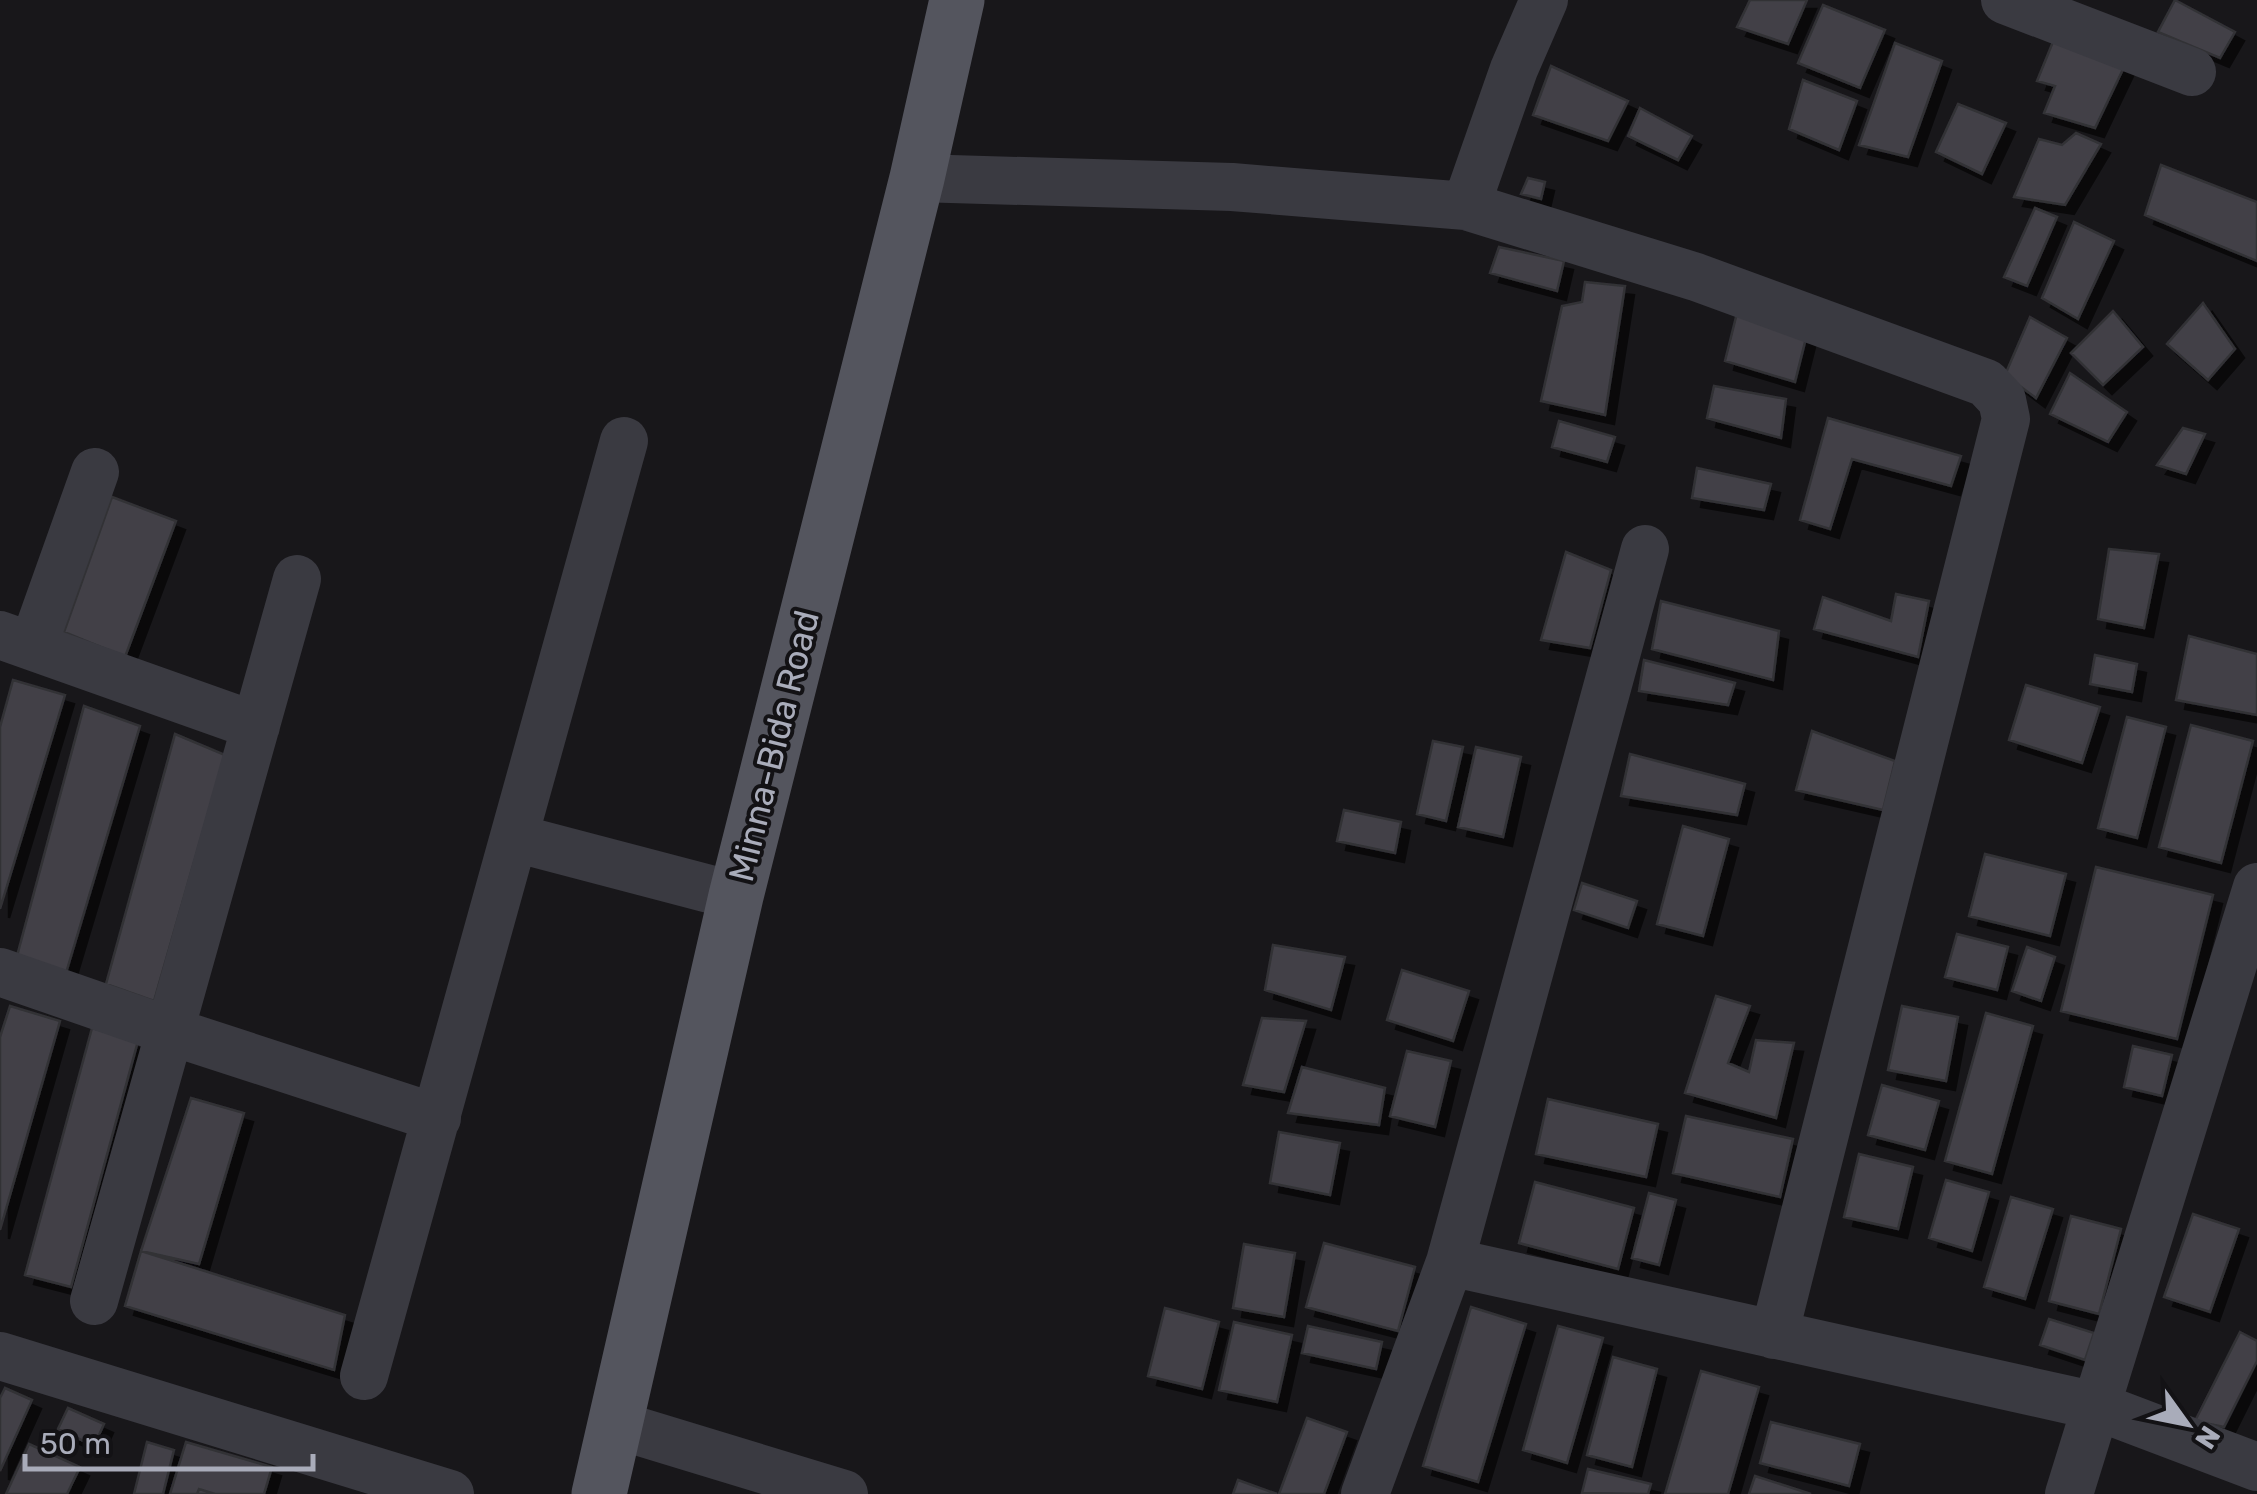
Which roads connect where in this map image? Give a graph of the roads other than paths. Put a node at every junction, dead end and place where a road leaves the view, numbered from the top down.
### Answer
1 (957, 0) edge
2 (1544, 0) edge
3 (2006, 0) edge
4 (2192, 72) dead end
5 (917, 178) junction
6 (1466, 206) junction
7 (624, 441) dead end
8 (95, 472) dead end
9 (1645, 549) dead end
10 (298, 579) dead end
11 (16, 640) edge
12 (256, 726) junction
13 (515, 838) junction
14 (2257, 887) edge
15 (736, 896) junction
16 (0, 972) edge
17 (170, 1031) junction
18 (437, 1118) junction
19 (1450, 1262) junction
20 (94, 1301) dead end
21 (1774, 1335) junction
22 (0, 1356) edge
23 (364, 1376) dead end
24 (2096, 1406) junction
25 (614, 1424) junction
26 (2257, 1467) edge
27 (450, 1494) edge
28 (599, 1494) edge
29 (844, 1494) edge
30 (1365, 1494) edge
31 (2069, 1494) edge

1 - 5 main road, Minna-Bida Road
2 - 6 street
3 - 4 street
5 - 6 street
5 - 15 main road, Minna-Bida Road
6 - 21 street
7 - 13 street
8 - 11 street
9 - 19 street
10 - 12 street
11 - 12 street
12 - 17 street
13 - 15 street
13 - 18 street
14 - 24 street
15 - 25 main road, Minna-Bida Road
16 - 17 street
17 - 18 street
17 - 20 street
18 - 23 street
19 - 21 street
19 - 30 street
21 - 24 street
22 - 27 street
24 - 26 street
24 - 31 street
25 - 28 main road, Minna-Bida Road
25 - 29 street

